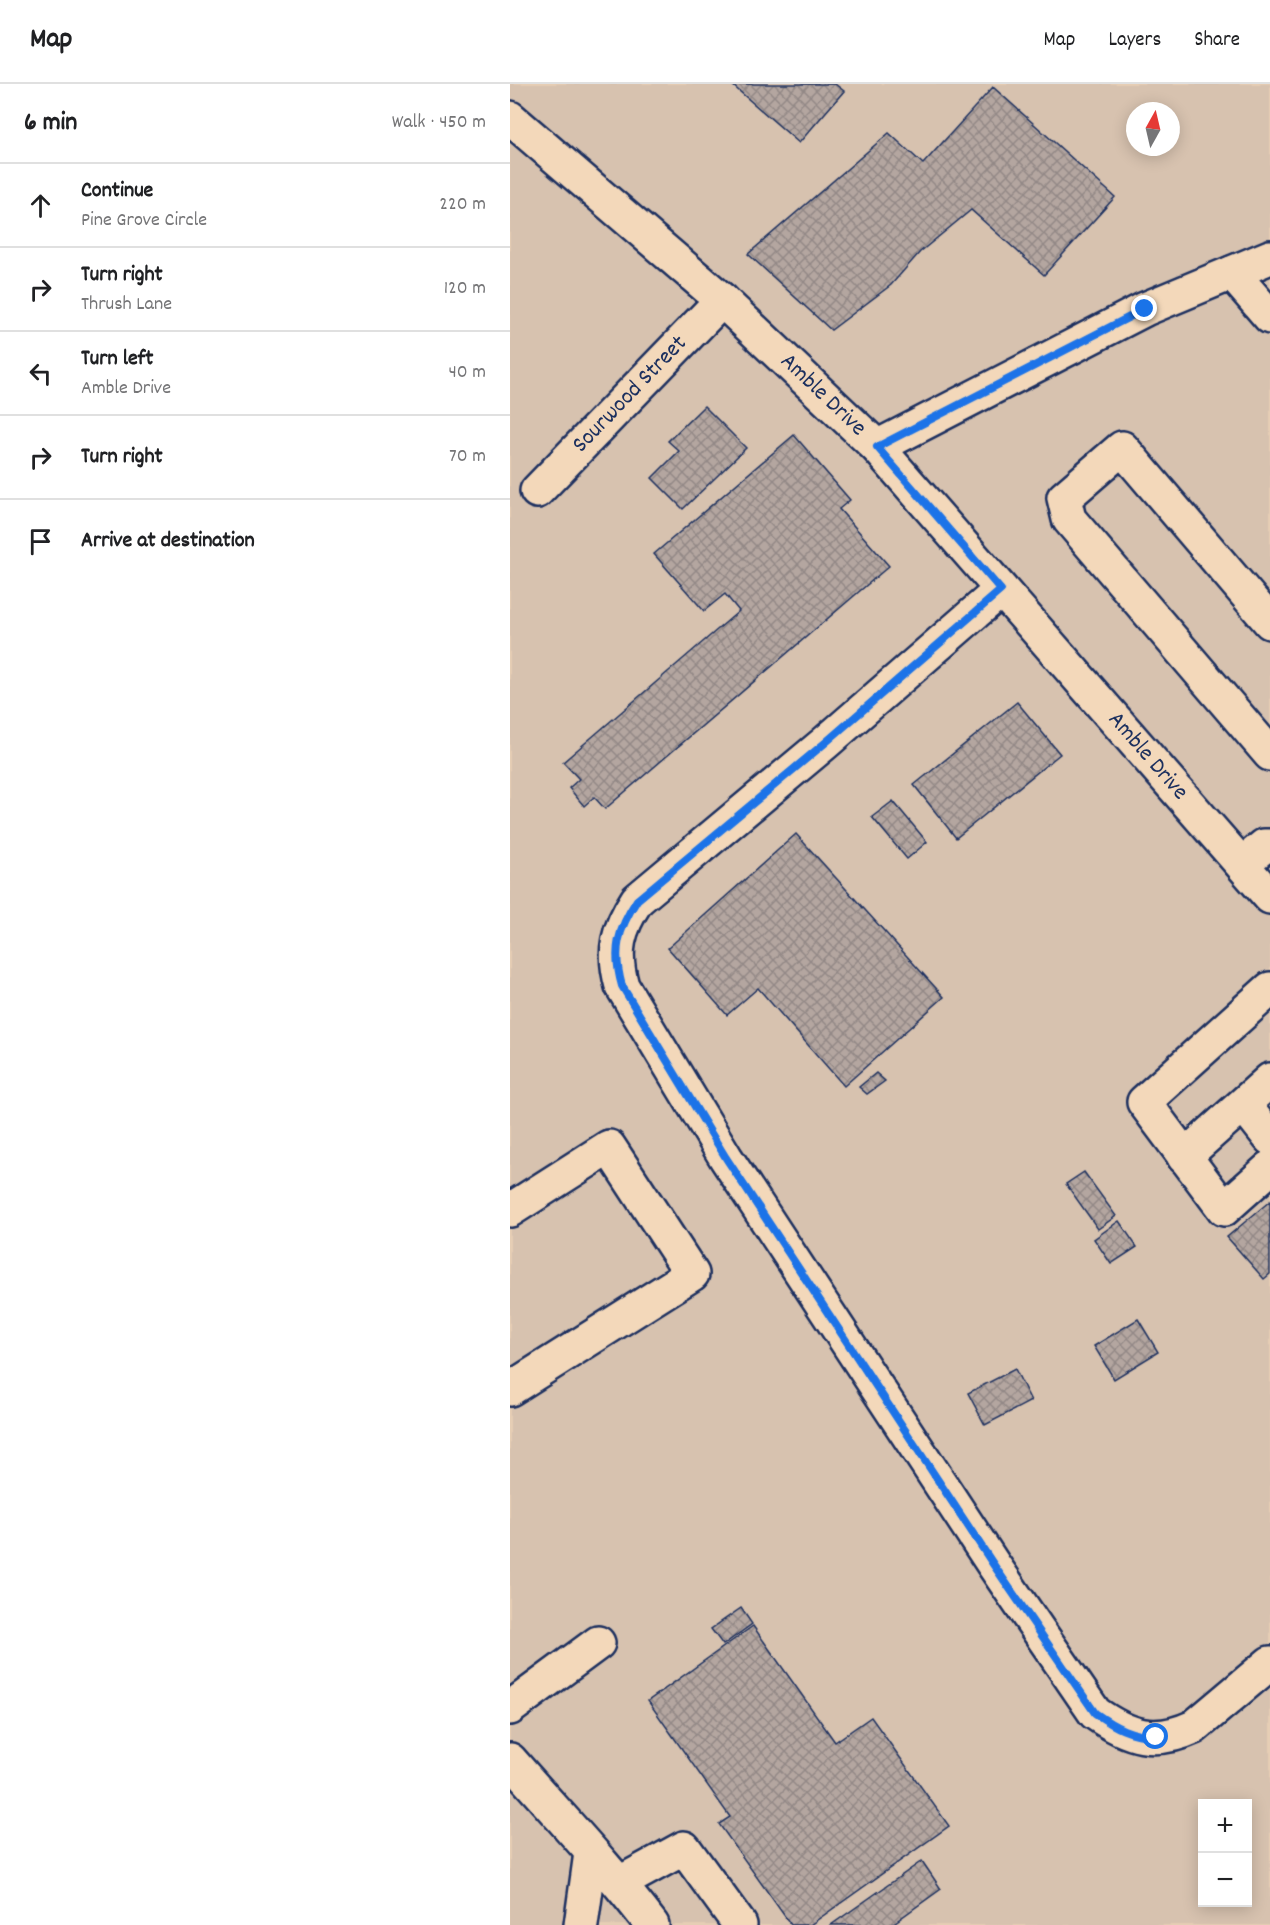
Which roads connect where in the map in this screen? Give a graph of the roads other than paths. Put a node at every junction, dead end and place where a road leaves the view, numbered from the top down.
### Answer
1 (510, 118) edge
2 (1270, 257) edge
3 (1232, 273) junction
4 (722, 300) junction
5 (1270, 317) edge
6 (877, 447) junction
7 (537, 491) dead end
8 (1001, 590) junction
9 (1270, 622) edge
10 (1270, 754) edge
11 (1262, 844) edge
12 (1270, 897) edge
13 (1270, 989) edge
14 (1270, 1080) edge
15 (1244, 1104) junction
16 (1270, 1138) edge
17 (1184, 1157) junction
18 (1270, 1168) edge
19 (510, 1210) edge
20 (510, 1389) edge
21 (598, 1643) dead end
22 (1270, 1663) edge
23 (510, 1708) edge
24 (510, 1760) edge
25 (591, 1853) junction
26 (620, 1883) junction
27 (581, 1925) edge
28 (652, 1925) edge
29 (740, 1925) edge

1 - 4 street, Amble Drive
2 - 3 street
3 - 5 street
3 - 6 street
4 - 6 street, Amble Drive
4 - 7 street, Sourwood Street
6 - 8 street, Amble Drive
8 - 11 street, Amble Drive
8 - 22 street
9 - 10 street
11 - 12 street, Amble Drive
13 - 17 street
14 - 15 street
15 - 16 street
15 - 17 street
17 - 18 street
19 - 20 street
21 - 23 street
24 - 25 street
25 - 26 street
25 - 27 street
26 - 28 street
26 - 29 street

